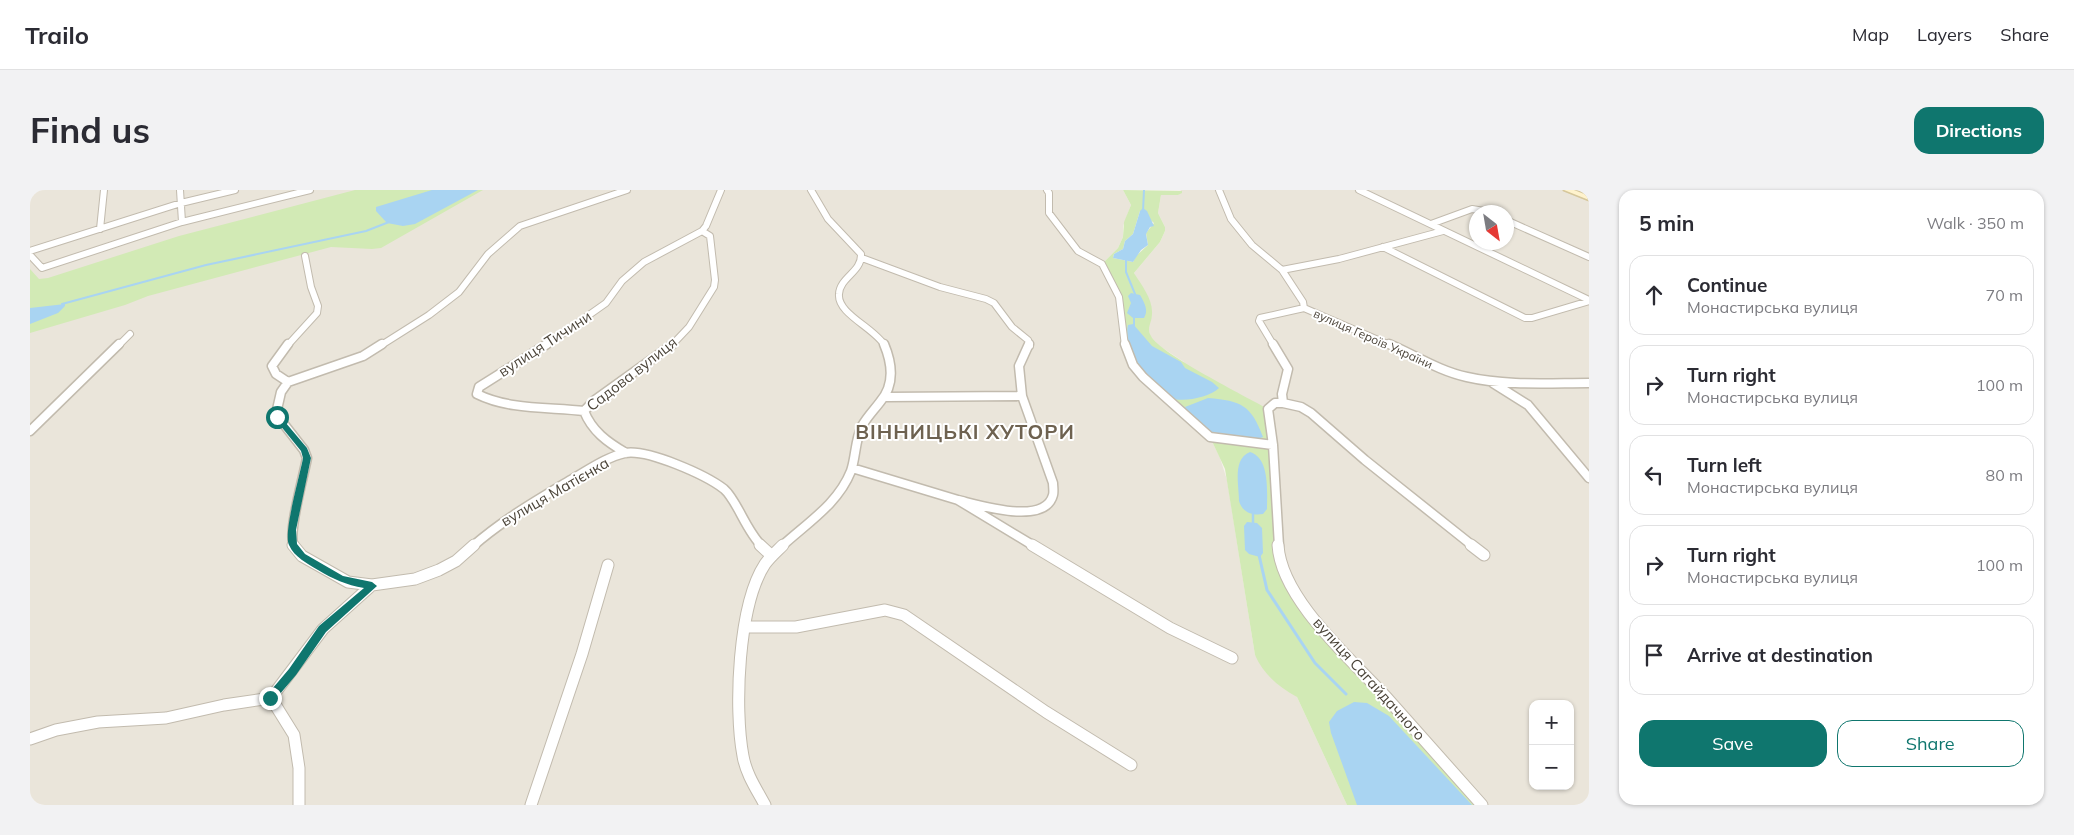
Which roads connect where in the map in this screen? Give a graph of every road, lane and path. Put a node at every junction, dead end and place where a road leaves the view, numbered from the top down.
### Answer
1 (104, 190) edge
2 (180, 190) edge
3 (235, 190) edge
4 (310, 190) edge
5 (627, 190) edge
6 (721, 190) edge
7 (811, 190) edge
8 (1047, 190) edge
9 (1219, 190) edge
10 (1359, 190) edge
11 (1568, 190) edge
12 (1589, 198) edge
13 (181, 203) junction
14 (1469, 210) edge
15 (182, 222) junction
16 (1431, 224) junction
17 (1514, 224) edge
18 (100, 229) junction
19 (1443, 230) junction
20 (702, 231) junction
21 (1383, 247) junction
22 (30, 251) edge
23 (30, 255) edge
24 (305, 256) dead end
25 (1589, 257) edge
26 (862, 258) junction
27 (1282, 270) junction
28 (1589, 300) edge
29 (1304, 308) junction
30 (130, 334) dead end
31 (288, 382) junction
32 (1491, 382) junction
33 (1589, 383) edge
34 (887, 396) junction
35 (1022, 396) junction
36 (1284, 403) junction
37 (584, 411) junction
38 (30, 431) edge
39 (1273, 446) junction
40 (626, 453) junction
41 (852, 468) junction
42 (1589, 478) edge
43 (958, 500) junction
44 (1484, 555) dead end
45 (772, 556) junction
46 (608, 565) dead end
47 (372, 586) junction
48 (745, 627) junction
49 (1232, 658) dead end
50 (270, 698) junction
51 (30, 739) edge
52 (1131, 766) dead end
53 (299, 805) edge
54 (531, 805) edge
55 (766, 805) edge
56 (1482, 805) edge

1 - 18 street
2 - 13 street
3 - 13 street
4 - 15 street
5 - 31 street
6 - 20 street
7 - 26 street
8 - 39 street
9 - 27 street, вулиця Героїв України
10 - 16 street
11 - 12 street
13 - 15 street
13 - 18 street
14 - 16 street
15 - 23 street
16 - 19 street
17 - 25 street
18 - 22 street
19 - 21 street
19 - 28 street
20 - 37 street, Садова вулиця
20 - 37 street, вулиця Тичини
21 - 27 street
21 - 28 street
24 - 31 street
26 - 34 street
26 - 35 street
27 - 29 street, вулиця Героїв України
29 - 32 street, вулиця Героїв України
29 - 36 street
30 - 38 street
31 - 47 street
32 - 33 street, вулиця Героїв України
32 - 42 street
34 - 35 street
34 - 41 street
35 - 43 street
36 - 39 street, вулиця Сагайдачного
36 - 44 street
37 - 40 street, Садова вулиця
39 - 56 street, вулиця Сагайдачного
40 - 45 street, вулиця Матієнка
40 - 47 street, вулиця Матієнка
41 - 43 street
41 - 45 street
43 - 49 street
45 - 48 street
46 - 54 street
47 - 50 street
48 - 52 street
48 - 55 street
50 - 51 street
50 - 53 street

